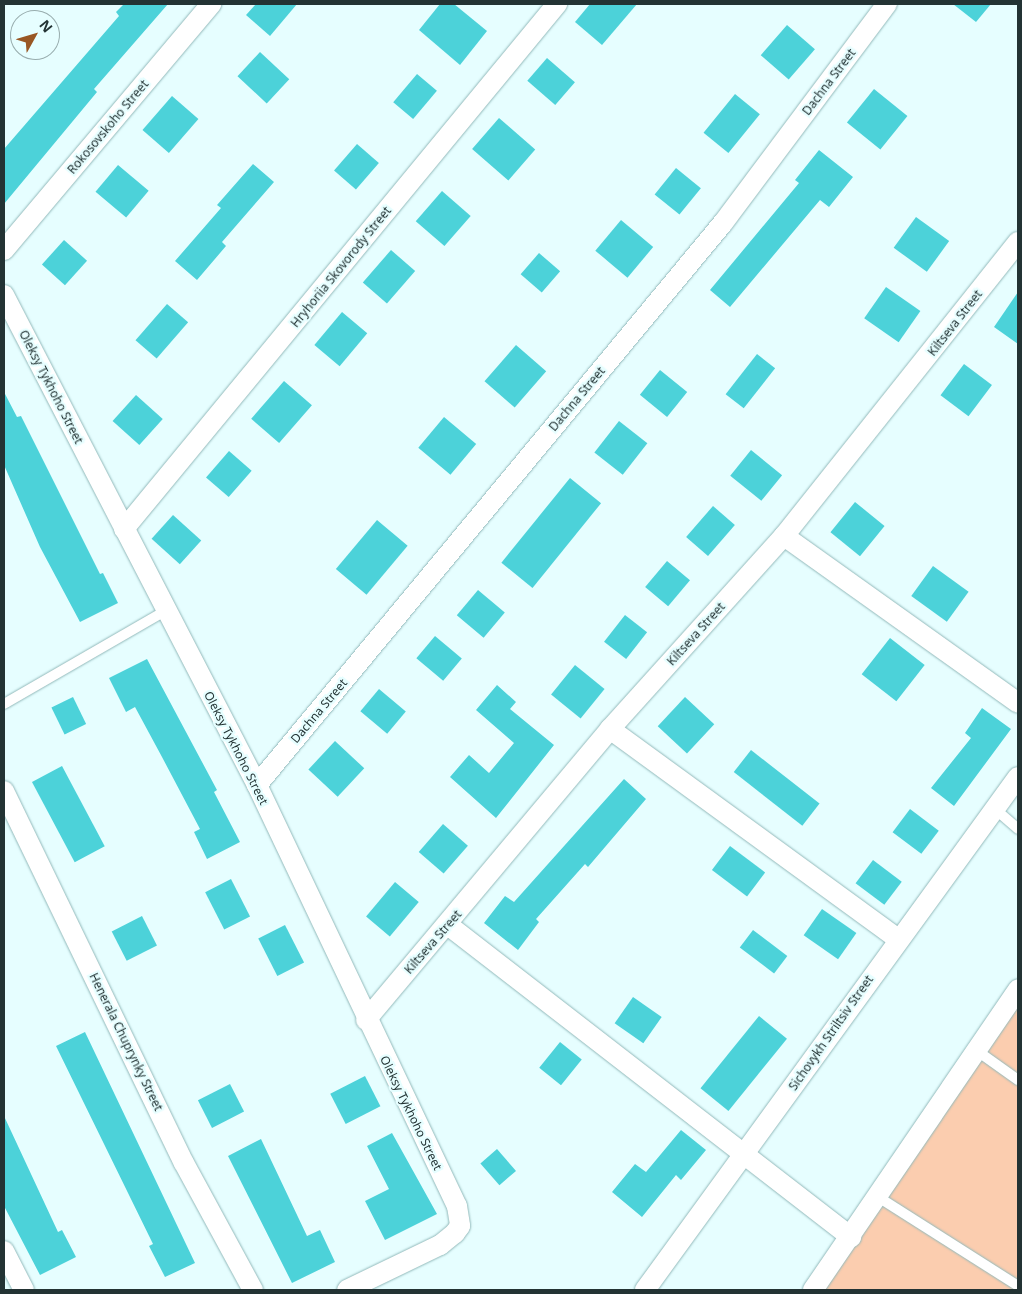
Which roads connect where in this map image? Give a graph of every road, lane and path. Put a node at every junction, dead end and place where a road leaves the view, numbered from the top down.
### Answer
1 (211, 4) edge
2 (557, 4) edge
3 (887, 4) edge
4 (1018, 242) edge
5 (4, 250) edge
6 (4, 296) edge
7 (124, 529) junction
8 (784, 536) junction
9 (165, 612) junction
10 (1018, 703) edge
11 (4, 704) edge
12 (610, 730) junction
13 (1018, 777) edge
14 (257, 785) junction
15 (4, 791) edge
16 (994, 808) junction
17 (1018, 828) edge
18 (448, 925) junction
19 (898, 940) junction
20 (1018, 989) edge
21 (366, 1020) junction
22 (976, 1050) junction
23 (1018, 1080) edge
24 (745, 1155) junction
25 (878, 1197) junction
26 (851, 1237) junction
27 (4, 1250) edge
28 (1018, 1286) edge
29 (24, 1290) edge
30 (253, 1290) edge
31 (347, 1290) edge
32 (645, 1290) edge
33 (813, 1290) edge

1 - 5 street, Rokosovskoho Street
2 - 7 street, Hryhoriia Skovorody Street
3 - 14 street, Dachna Street
4 - 8 street, Kiltseva Street
6 - 7 street, Oleksy Tykhoho Street
7 - 9 street, Oleksy Tykhoho Street
8 - 10 street
8 - 12 street, Kiltseva Street
9 - 11 lane
9 - 14 street, Oleksy Tykhoho Street
12 - 18 street, Kiltseva Street
12 - 19 street
13 - 16 street, Sichovykh Striltsiv Street
14 - 21 street, Oleksy Tykhoho Street
15 - 30 street, Henerala Chuprynky Street
16 - 17 lane
16 - 19 street, Sichovykh Striltsiv Street
18 - 21 street, Kiltseva Street
18 - 24 street
19 - 24 street, Sichovykh Striltsiv Street
20 - 22 street
21 - 31 street, Oleksy Tykhoho Street
22 - 23 lane
22 - 25 street
24 - 26 street
24 - 32 street, Sichovykh Striltsiv Street
25 - 26 street
25 - 28 lane
26 - 33 street
27 - 29 street

